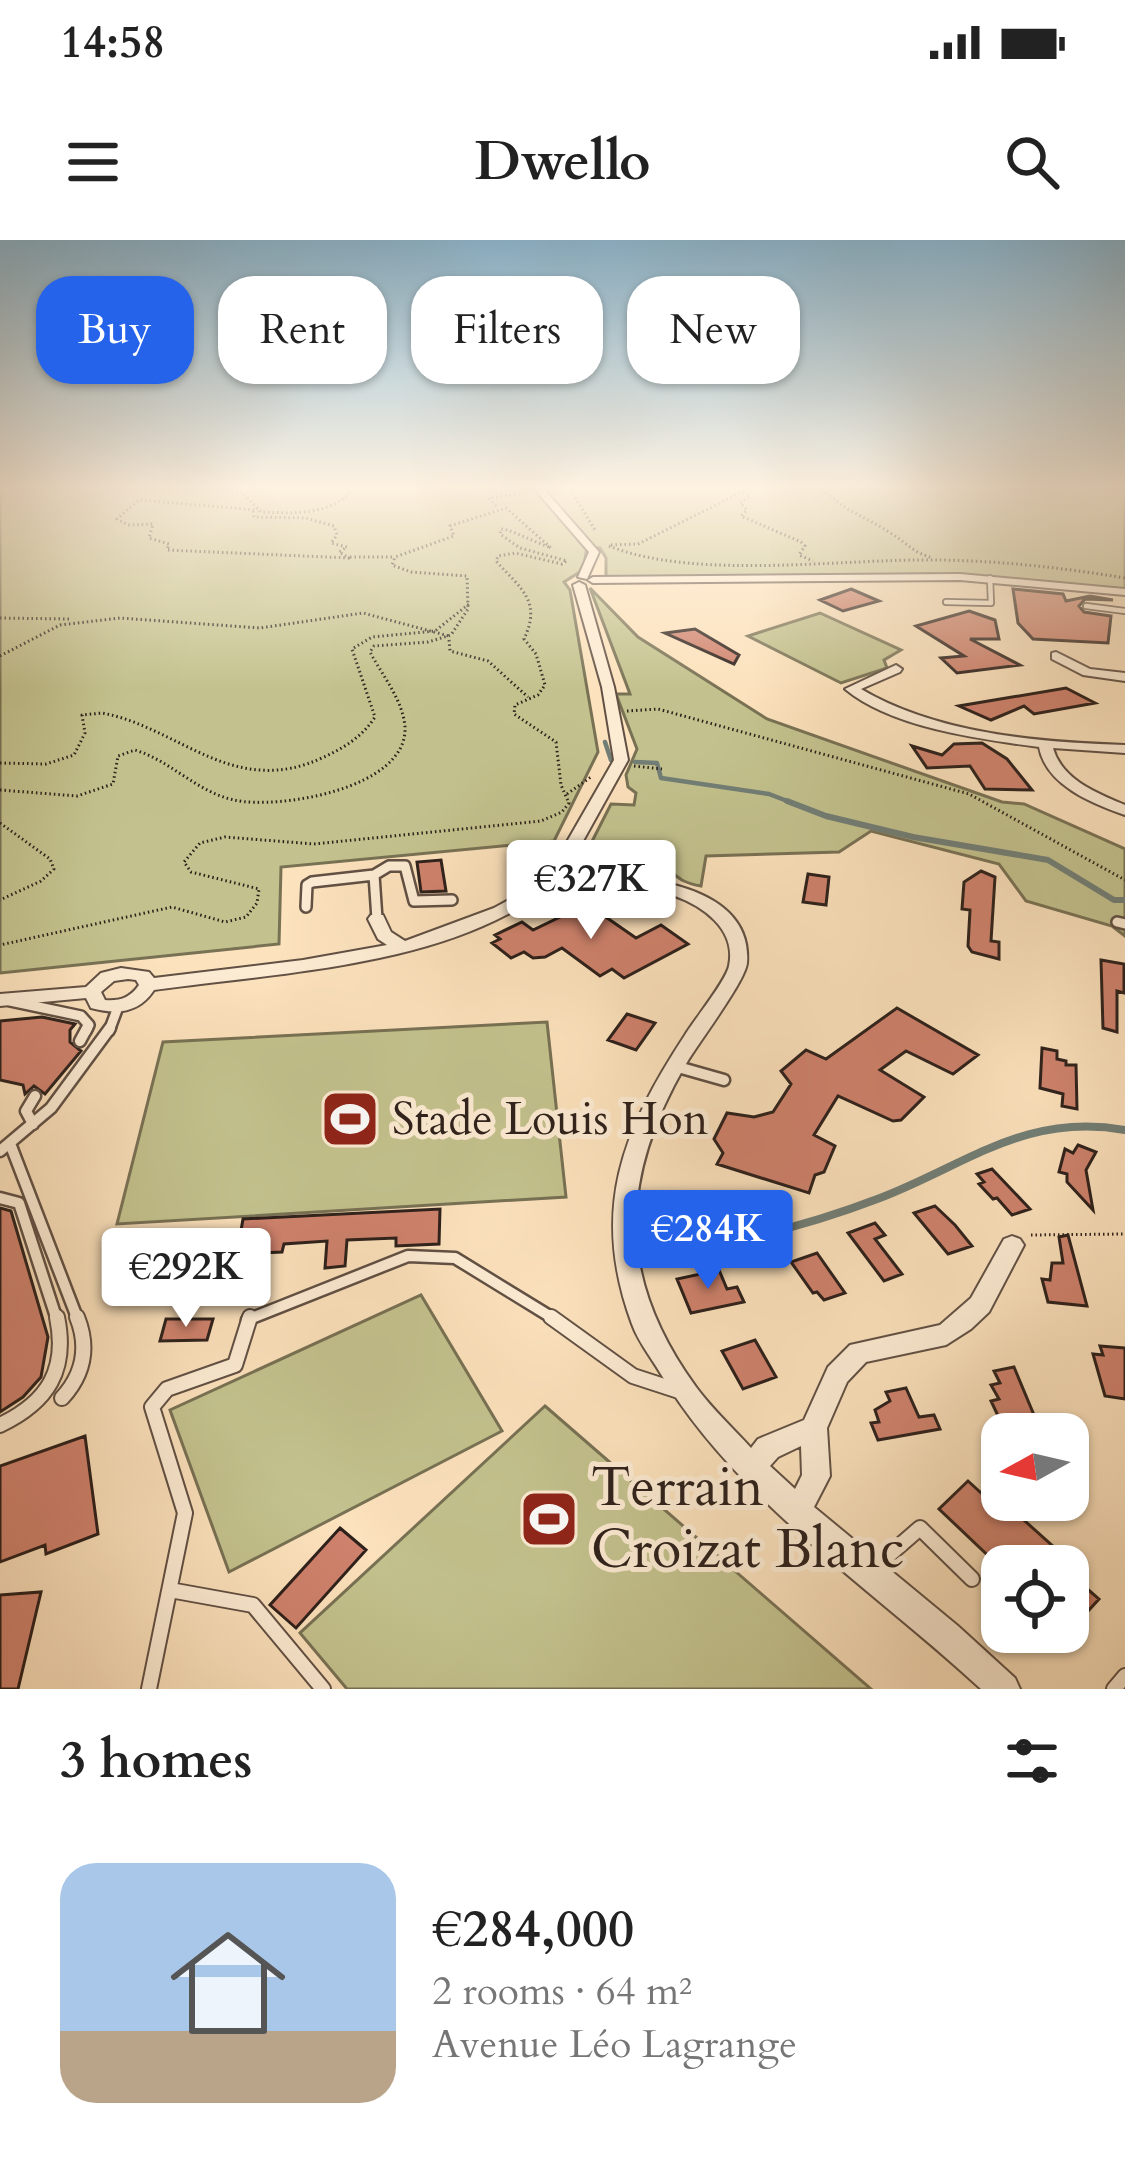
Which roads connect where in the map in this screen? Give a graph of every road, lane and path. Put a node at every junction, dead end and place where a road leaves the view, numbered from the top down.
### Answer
1 (249, 554) edge
2 (342, 554) edge
3 (405, 554) edge
4 (511, 554) edge
5 (517, 554) edge
6 (540, 554) edge
7 (593, 554) edge
8 (628, 554) edge
9 (800, 554) edge
10 (917, 554) edge
11 (395, 557) junction
12 (349, 558) junction
13 (940, 560) junction
14 (814, 561) junction
15 (990, 578) junction
16 (1125, 578) edge
17 (585, 580) junction
18 (1125, 592) edge
19 (946, 602) dead end
20 (470, 603) junction
21 (1086, 606) dead end
22 (1125, 611) edge
23 (0, 618) edge
24 (73, 619) junction
25 (435, 631) junction
26 (450, 638) junction
27 (0, 656) edge
28 (1056, 656) dead end
29 (896, 669) dead end
30 (1125, 677) edge
31 (529, 698) junction
32 (613, 712) junction
33 (1045, 743) junction
34 (1125, 749) edge
35 (0, 764) edge
36 (631, 766) dead end
37 (659, 769) dead end
38 (605, 778) dead end
39 (0, 790) edge
40 (567, 794) junction
41 (1125, 810) edge
42 (0, 823) edge
43 (374, 875) junction
44 (1125, 880) edge
45 (552, 882) junction
46 (0, 900) edge
47 (452, 900) dead end
48 (306, 908) dead end
49 (377, 919) joint
50 (0, 945) edge
51 (402, 947) junction
52 (148, 985) junction
53 (92, 992) junction
54 (2, 1000) edge
55 (118, 1007) junction
56 (80, 1041) dead end
57 (678, 1066) junction
58 (724, 1080) dead end
59 (35, 1096) dead end
60 (33, 1124) junction
61 (5, 1148) edge
62 (0, 1198) edge
63 (1125, 1234) edge
64 (1012, 1245) joint
65 (682, 1392) junction
66 (62, 1398) dead end
67 (0, 1425) edge
68 (814, 1428) junction
69 (751, 1468) junction
70 (799, 1508) junction
71 (871, 1571) junction
72 (972, 1579) dead end
73 (170, 1589) junction
74 (1125, 1676) edge
75 (149, 1689) edge
76 (323, 1689) edge
77 (1004, 1689) edge
78 (1114, 1689) edge

1 - 12 path
2 - 12 path
3 - 11 path
4 - 31 path
5 - 6 path
7 - 17 street
8 - 14 path
9 - 14 path
10 - 13 path
11 - 12 path
11 - 20 path
13 - 14 path
13 - 16 path
15 - 17 street
15 - 18 street
15 - 19 lane
17 - 32 street
20 - 25 path
20 - 26 path
21 - 22 lane
23 - 24 path
24 - 25 path
24 - 27 path
25 - 26 path
25 - 35 path
26 - 31 path
26 - 39 path
28 - 30 street
29 - 33 street
31 - 40 path
32 - 44 path
32 - 45 street
33 - 34 street
33 - 41 street
36 - 37 path
38 - 40 path
40 - 50 path
42 - 46 path
43 - 47 lane
43 - 48 lane
43 - 49 lane
45 - 51 street
45 - 57 street
49 - 51 street
51 - 52 street
52 - 53 street
52 - 55 street
53 - 54 street
53 - 55 street
54 - 56 lane
55 - 60 lane
57 - 58 lane
57 - 65 street
59 - 60 lane
60 - 61 lane
61 - 66 lane
62 - 67 lane
63 - 64 path
64 - 68 street
65 - 69 street
65 - 73 lane
68 - 69 street
68 - 70 street
69 - 70 street
70 - 71 street
71 - 72 lane
71 - 77 street
73 - 75 lane
73 - 76 lane
74 - 78 lane

